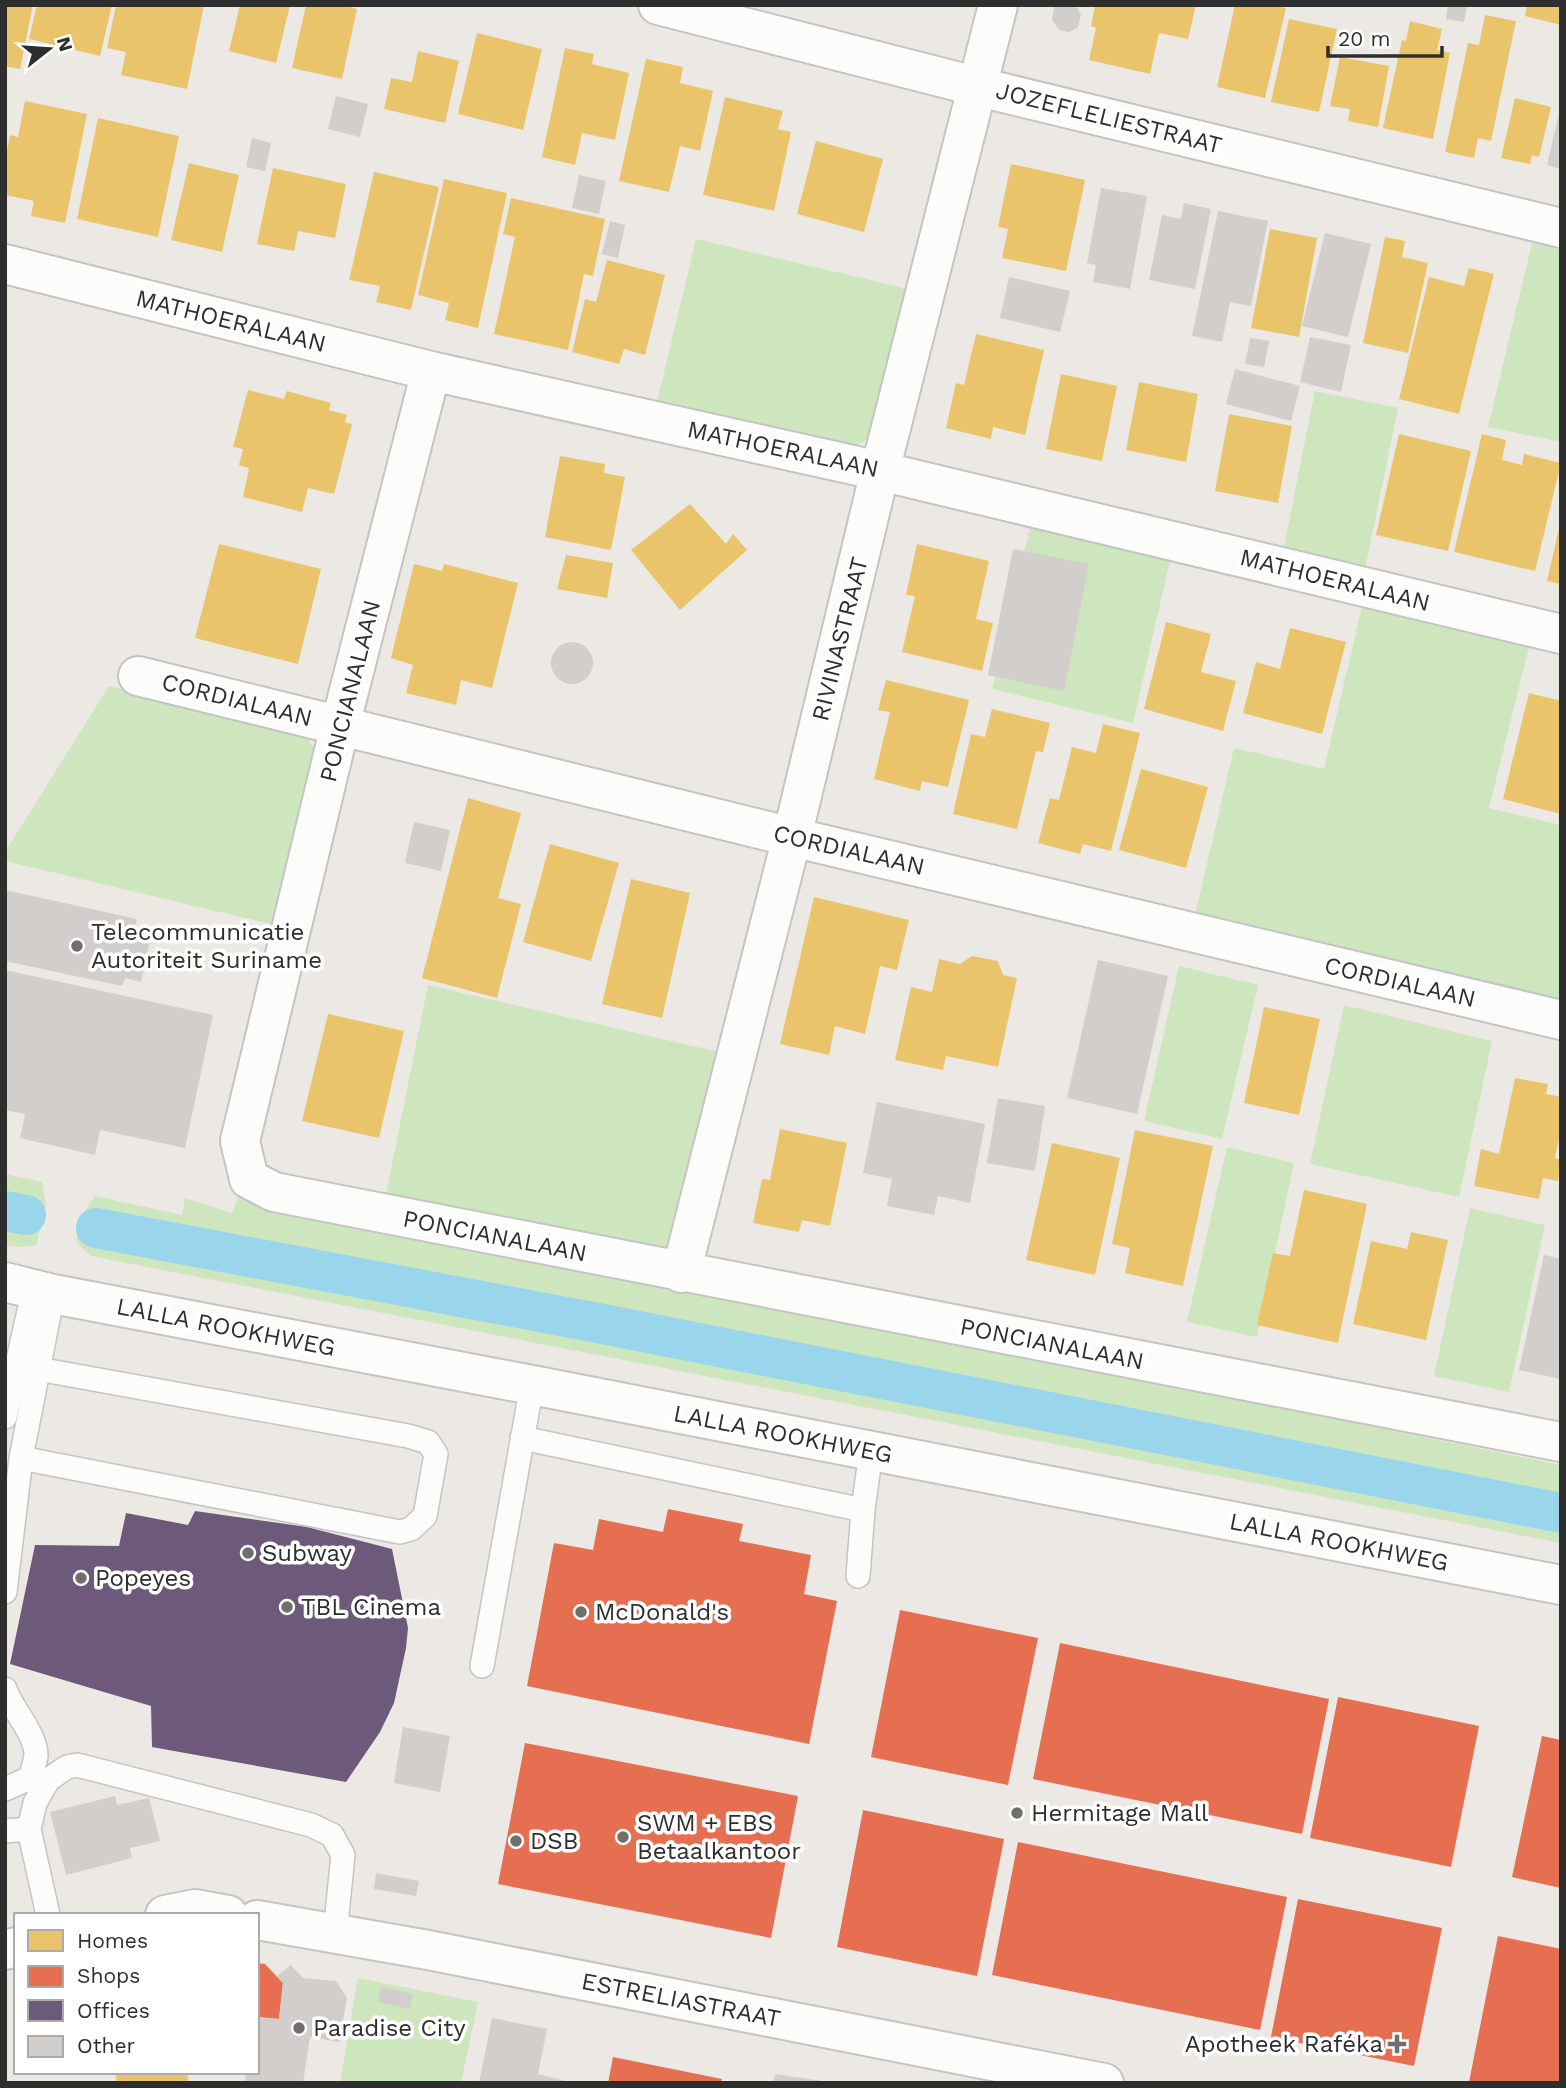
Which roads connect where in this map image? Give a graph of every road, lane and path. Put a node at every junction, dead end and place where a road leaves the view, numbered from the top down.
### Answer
1 (658, 5) edge
2 (998, 5) edge
3 (979, 87) junction
4 (1561, 228) edge
5 (5, 264) edge
6 (431, 371) junction
7 (880, 471) junction
8 (1561, 634) edge
9 (138, 676) dead end
10 (340, 726) junction
11 (792, 837) junction
12 (1561, 1020) edge
13 (681, 1273) junction
14 (21, 1291) edge
15 (38, 1369) junction
16 (532, 1384) junction
17 (5, 1417) edge
18 (522, 1438) junction
19 (1561, 1442) edge
20 (871, 1452) junction
21 (21, 1458) junction
22 (863, 1510) junction
23 (858, 1576) dead end
24 (1561, 1585) edge
25 (5, 1592) edge
26 (482, 1666) dead end
27 (5, 1689) edge
28 (5, 1790) edge
29 (29, 1829) junction
30 (5, 1832) edge
31 (48, 1913) edge
32 (175, 1913) edge
33 (217, 1913) edge
34 (259, 1920) edge
35 (335, 1933) junction
36 (1104, 2083) edge

1 - 3 street, JOZEFLELIESTRAAT
2 - 3 street, RIVINASTRAAT
3 - 4 street, JOZEFLELIESTRAAT
3 - 7 street, RIVINASTRAAT
5 - 6 street, MATHOERALAAN
6 - 7 street, MATHOERALAAN
6 - 10 street, PONCIANALAAN
7 - 8 street, MATHOERALAAN
7 - 11 street, RIVINASTRAAT
9 - 10 street, CORDIALAAN
10 - 11 street, CORDIALAAN
10 - 13 street, PONCIANALAAN
11 - 12 street, CORDIALAAN
11 - 13 street, RIVINASTRAAT
13 - 19 street, PONCIANALAAN
14 - 15 lane
14 - 16 street, LALLA ROOKHWEG
14 - 17 lane
15 - 21 lane
15 - 21 lane
16 - 18 lane
16 - 20 street, LALLA ROOKHWEG
18 - 22 lane
18 - 26 lane
20 - 22 lane
20 - 24 street, LALLA ROOKHWEG
21 - 25 lane
22 - 23 lane
27 - 28 lane
29 - 30 lane
29 - 31 lane
29 - 35 lane
32 - 33 street
34 - 35 street, ESTRELIASTRAAT
35 - 36 street, ESTRELIASTRAAT

